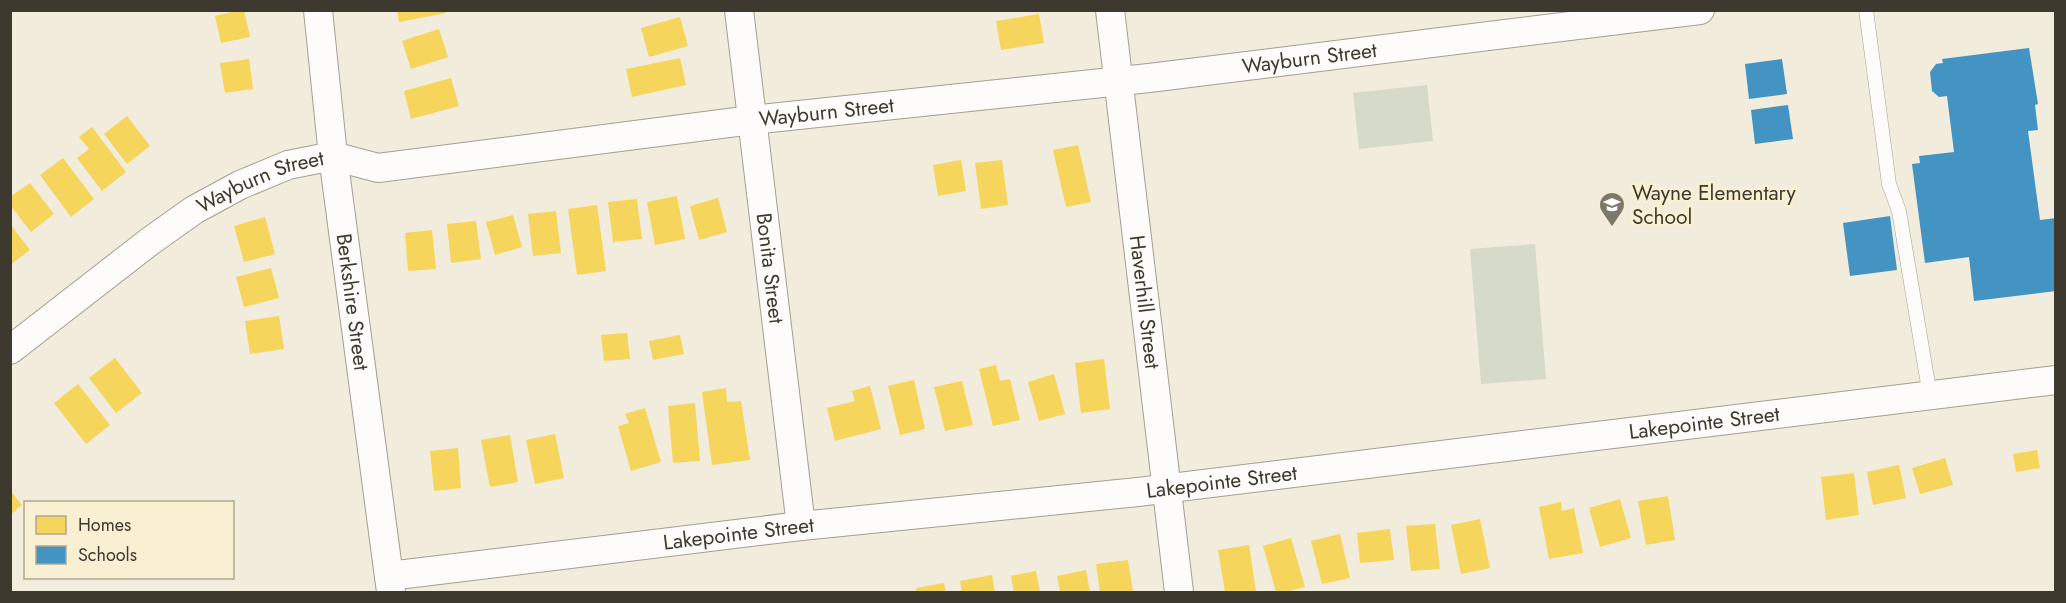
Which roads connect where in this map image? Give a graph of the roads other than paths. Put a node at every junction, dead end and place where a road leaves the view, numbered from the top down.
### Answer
1 (318, 10) edge
2 (739, 10) edge
3 (1110, 10) edge
4 (1700, 10) edge
5 (1866, 10) edge
6 (1118, 81) junction
7 (752, 120) junction
8 (333, 156) junction
9 (10, 350) edge
10 (2055, 380) edge
11 (1930, 396) junction
12 (1166, 488) junction
13 (801, 526) junction
14 (390, 584) edge
15 (1179, 592) edge

1 - 8 street, Berkshire Street
2 - 7 street, Bonita Street
3 - 6 street, Haverhill Street
4 - 6 street, Wayburn Street
5 - 11 lane
6 - 7 street, Wayburn Street
6 - 12 street, Haverhill Street
7 - 8 street, Wayburn Street
7 - 13 street, Bonita Street
8 - 9 street, Wayburn Street
8 - 14 street, Berkshire Street
10 - 11 street, Lakepointe Street
11 - 12 street, Lakepointe Street
12 - 13 street, Lakepointe Street
12 - 15 street, Haverhill Street
13 - 14 street, Lakepointe Street

